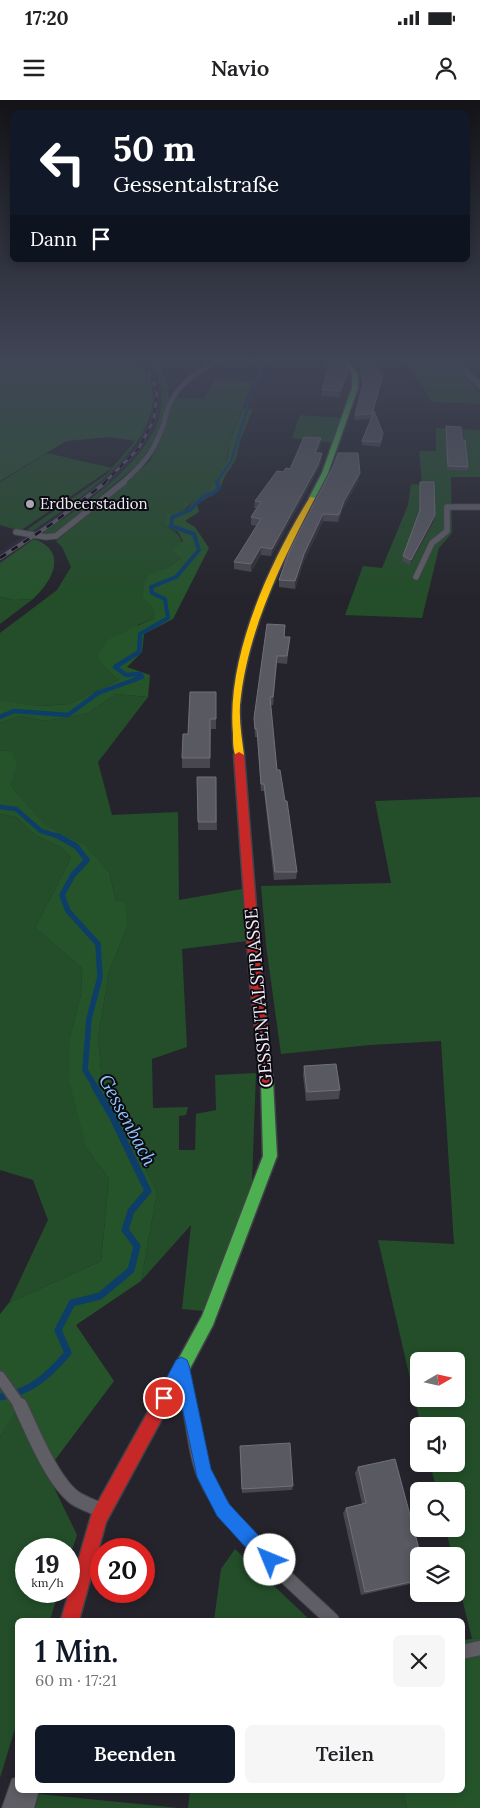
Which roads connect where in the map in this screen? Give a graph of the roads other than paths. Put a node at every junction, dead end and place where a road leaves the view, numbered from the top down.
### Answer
1 (157, 440) edge
2 (337, 440) edge
3 (480, 508) edge
4 (16, 532) dead end
5 (49, 538) joint
6 (416, 577) dead end
7 (181, 1365) junction
8 (0, 1377) edge
9 (102, 1511) junction
10 (71, 1618) edge
11 (330, 1618) edge
12 (480, 1648) edge
13 (465, 1651) edge
14 (22, 1793) edge
15 (18, 1808) edge

1 - 5 lane
2 - 7 street, GESSENTALSTRASSE
3 - 6 lane
4 - 5 lane
7 - 9 street, GESSENTALSTRASSE
7 - 11 lane
8 - 9 lane
9 - 10 street, GESSENTALSTRASSE
12 - 13 lane
14 - 15 street

